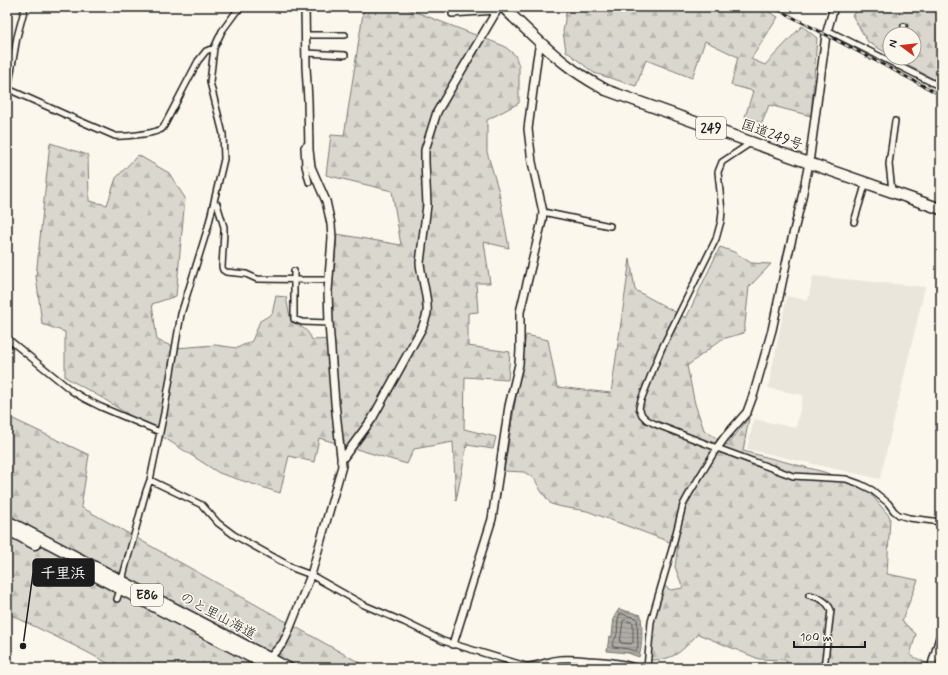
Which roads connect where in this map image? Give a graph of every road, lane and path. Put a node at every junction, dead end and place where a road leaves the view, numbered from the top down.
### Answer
1 (25, 7) edge
2 (242, 7) edge
3 (305, 7) edge
4 (834, 7) edge
5 (499, 8) edge
6 (452, 14) dead end
7 (827, 30) junction
8 (306, 35) junction
9 (345, 35) dead end
10 (540, 42) junction
11 (214, 48) junction
12 (306, 53) junction
13 (346, 55) dead end
14 (882, 58) edge
15 (898, 66) edge
16 (941, 87) edge
17 (8, 92) edge
18 (896, 121) dead end
19 (752, 142) junction
20 (309, 143) junction
21 (809, 163) junction
22 (309, 182) dead end
23 (866, 182) junction
24 (892, 191) junction
25 (214, 204) junction
26 (941, 209) edge
27 (543, 212) junction
28 (854, 222) dead end
29 (610, 226) dead end
30 (294, 271) dead end
31 (294, 280) junction
32 (329, 280) junction
33 (329, 322) junction
34 (7, 338) edge
35 (160, 432) junction
36 (717, 448) junction
37 (341, 461) junction
38 (150, 480) junction
39 (7, 521) edge
40 (941, 522) edge
41 (7, 529) edge
42 (311, 575) junction
43 (123, 576) dead end
44 (119, 593) dead end
45 (809, 595) dead end
46 (117, 599) dead end
47 (941, 634) edge
48 (453, 644) junction
49 (273, 654) dead end
50 (272, 668) edge
51 (288, 668) edge
52 (638, 668) edge
53 (647, 668) edge
54 (824, 668) edge
55 (931, 668) edge

1 - 17 street
2 - 11 street
3 - 8 street
4 - 7 street
5 - 6 street
5 - 10 highway, 国道249号 / 249
5 - 37 street
7 - 14 street
7 - 21 street
8 - 9 street
8 - 12 street
10 - 19 highway, 国道249号 / 249
10 - 27 street
11 - 17 street
11 - 25 street
12 - 13 street
12 - 20 street
15 - 16 street
18 - 24 street
19 - 21 highway, 国道249号 / 249
19 - 36 street
20 - 22 street
20 - 32 street
21 - 23 highway, 国道249号 / 249
21 - 36 street
23 - 24 highway, 国道249号 / 249
23 - 28 street
24 - 26 highway, 国道249号 / 249
25 - 31 street
25 - 35 street
27 - 29 street
27 - 48 street
30 - 31 street
31 - 32 street
31 - 33 street
32 - 33 street
33 - 37 street
34 - 35 street
35 - 38 street
36 - 40 street
36 - 53 street
37 - 42 street
38 - 42 street
38 - 43 street
39 - 51 highway, のと里山海道 / E86
41 - 50 highway, のと里山海道 / E86
42 - 48 street
42 - 49 street
44 - 46 street
45 - 54 street
47 - 55 street
48 - 52 street

